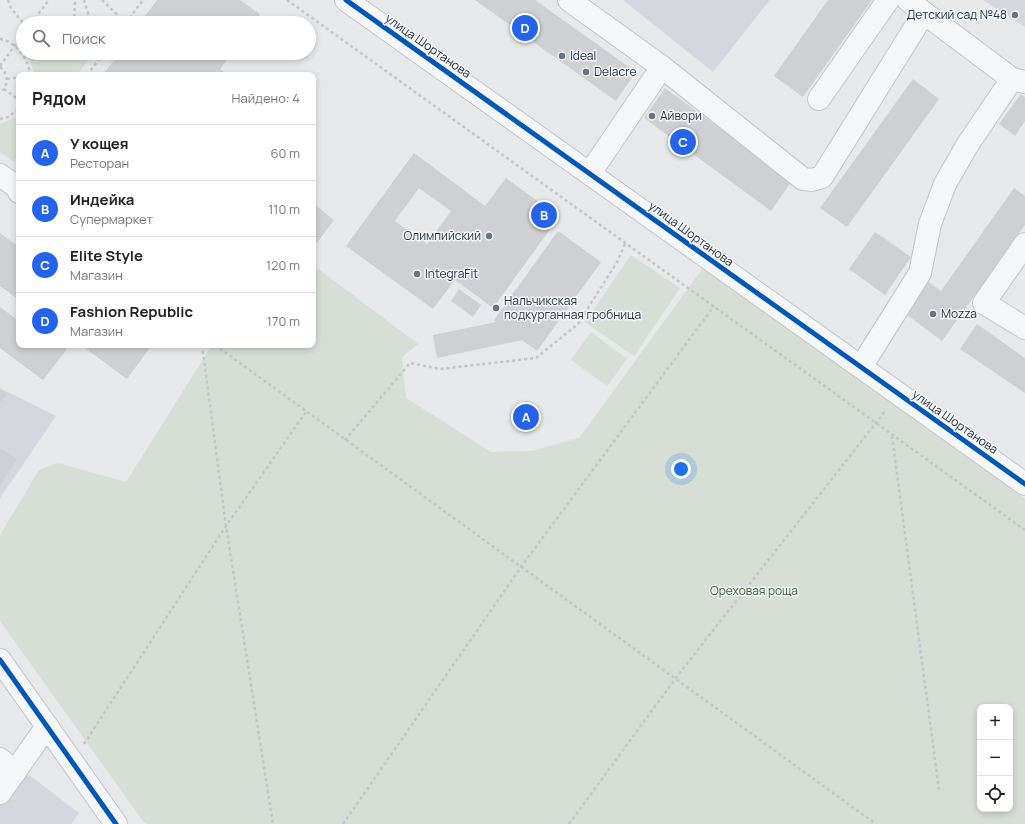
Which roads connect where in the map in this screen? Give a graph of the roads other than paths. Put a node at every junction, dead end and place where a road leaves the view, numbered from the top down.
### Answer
1 (346, 0) edge
2 (569, 0) edge
3 (888, 0) edge
4 (916, 6) edge
5 (662, 67) junction
6 (1019, 81) edge
7 (819, 99) dead end
8 (590, 173) junction
9 (0, 175) edge
10 (16, 186) edge
11 (1025, 244) edge
12 (1025, 328) edge
13 (860, 367) junction
14 (1025, 484) edge
15 (0, 660) edge
16 (47, 726) junction
17 (8, 765) edge
18 (0, 793) edge
19 (116, 824) edge

1 - 8 street, улица Шортанова
2 - 5 street
3 - 7 street
4 - 5 street
4 - 6 street
5 - 8 street
6 - 13 street
8 - 13 street, улица Шортанова
9 - 10 street
11 - 12 street
13 - 14 street, улица Шортанова
15 - 16 street
16 - 17 street
16 - 19 street
17 - 18 street

